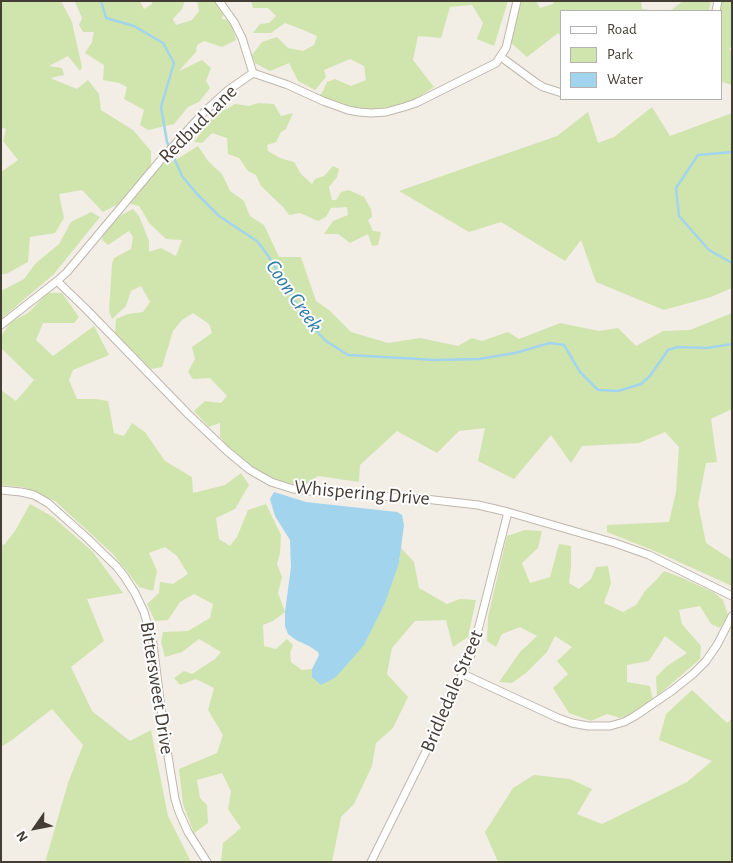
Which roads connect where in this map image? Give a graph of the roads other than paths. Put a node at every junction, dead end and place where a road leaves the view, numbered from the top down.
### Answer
1 (219, 1) edge
2 (517, 1) edge
3 (501, 57) junction
4 (253, 74) junction
5 (560, 92) edge
6 (57, 281) junction
7 (1, 325) edge
8 (1, 490) edge
9 (508, 512) junction
10 (732, 596) edge
11 (732, 616) edge
12 (463, 674) junction
13 (207, 862) edge
14 (371, 862) edge

1 - 4 street
2 - 3 street
3 - 4 street, Redbud Lane
3 - 5 street
4 - 6 street, Redbud Lane
6 - 7 street, Redbud Lane
6 - 9 street, Whispering Drive
8 - 13 street, Bittersweet Drive
9 - 10 street, Whispering Drive
9 - 12 street, Bridledale Street
11 - 12 street
12 - 14 street, Bridledale Street

